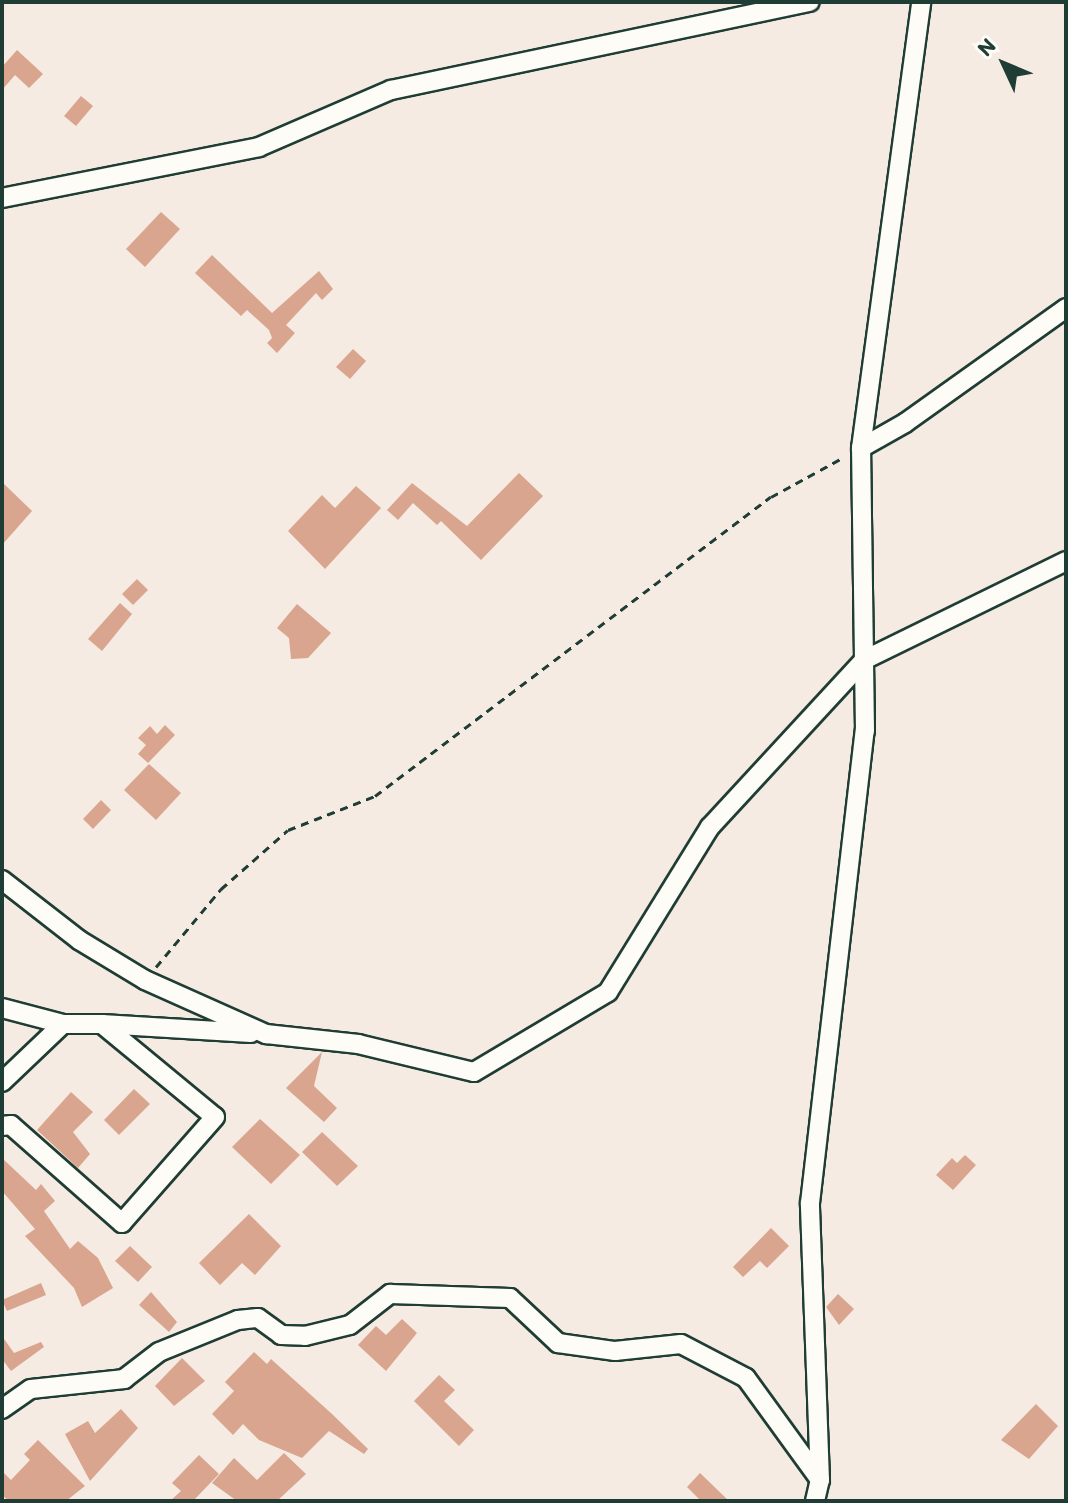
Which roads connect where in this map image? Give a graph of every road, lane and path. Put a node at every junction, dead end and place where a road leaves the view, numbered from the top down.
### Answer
1 (810, 2) edge
2 (921, 2) edge
3 (2, 198) edge
4 (1066, 308) edge
5 (861, 448) junction
6 (1066, 561) edge
7 (864, 660) junction
8 (2, 880) edge
9 (145, 980) junction
10 (2, 1008) edge
11 (63, 1024) junction
12 (102, 1024) junction
13 (266, 1034) junction
14 (2, 1082) edge
15 (2, 1126) edge
16 (2, 1409) edge
17 (820, 1480) junction
18 (815, 1501) edge

1 - 3 street
2 - 5 street
4 - 5 street
5 - 7 street
5 - 9 path
6 - 7 street
7 - 13 street
7 - 17 street
8 - 9 street
9 - 13 street
10 - 11 street
11 - 12 street
11 - 14 street
12 - 13 street
12 - 15 street
16 - 17 street
17 - 18 street

